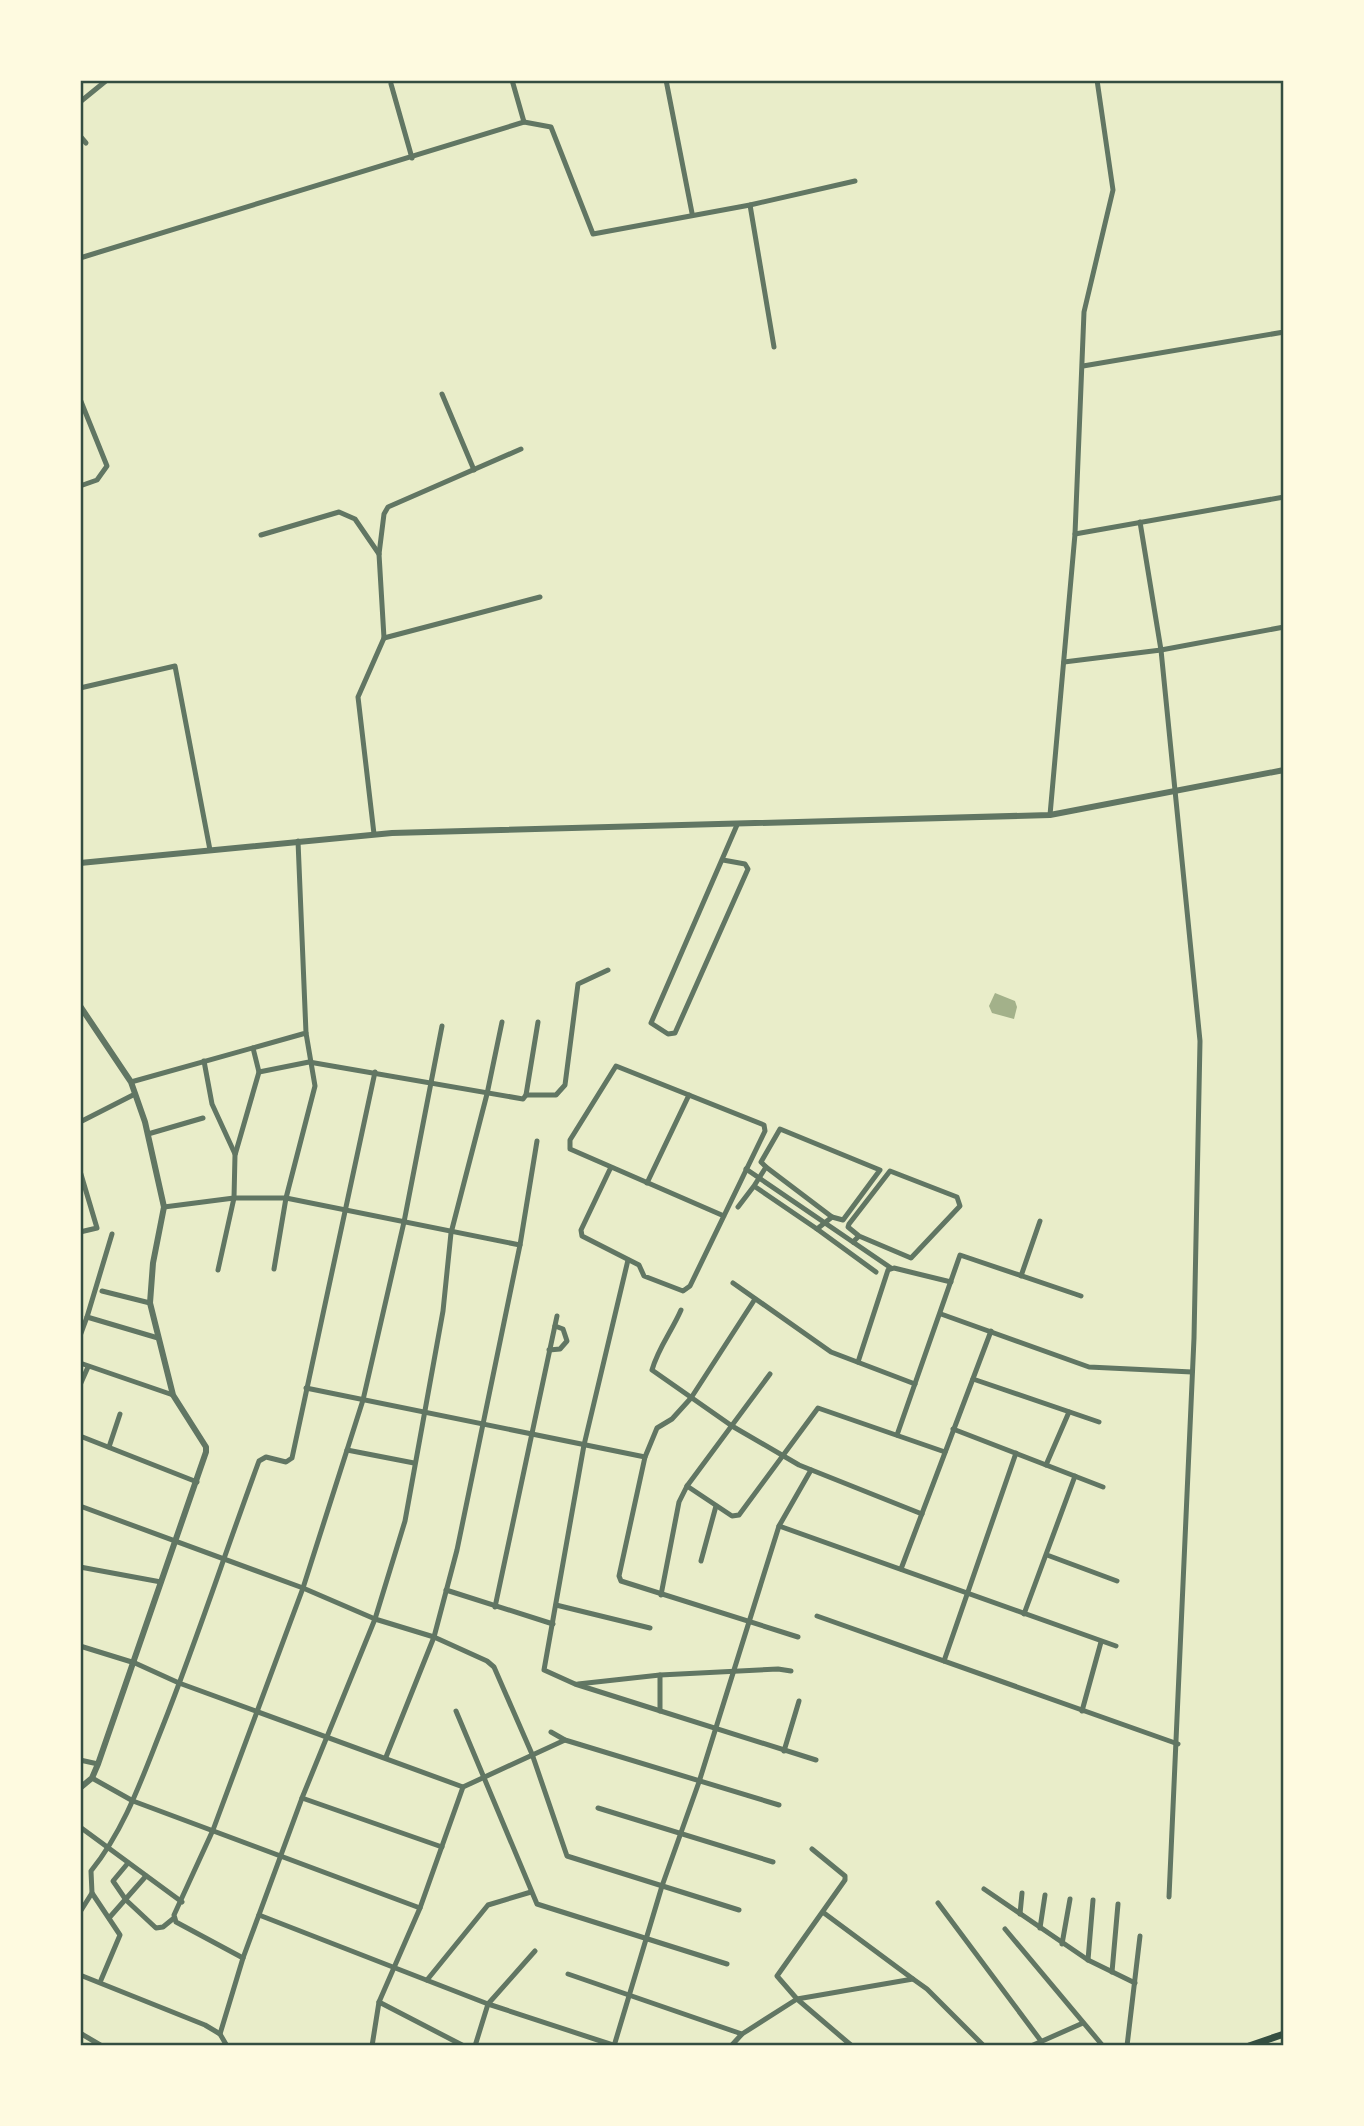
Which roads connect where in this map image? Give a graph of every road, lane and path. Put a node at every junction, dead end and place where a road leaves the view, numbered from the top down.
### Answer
1 (107, 80) edge
2 (512, 80) edge
3 (666, 80) edge
4 (1097, 80) edge
5 (391, 84) dead end
6 (80, 102) edge
7 (524, 122) junction
8 (80, 136) edge
9 (86, 142) dead end
10 (412, 158) junction
11 (855, 181) dead end
12 (750, 205) junction
13 (692, 213) junction
14 (80, 258) edge
15 (1283, 332) edge
16 (774, 346) dead end
17 (1083, 366) junction
18 (442, 394) dead end
19 (80, 399) edge
20 (521, 449) dead end
21 (474, 470) junction
22 (80, 486) edge
23 (1283, 497) edge
24 (1140, 522) junction
25 (261, 534) dead end
26 (1075, 534) junction
27 (379, 554) junction
28 (540, 597) dead end
29 (1283, 626) edge
30 (384, 638) junction
31 (1161, 650) junction
32 (1064, 662) junction
33 (80, 688) edge
34 (1283, 771) edge
35 (1175, 791) junction
36 (1050, 815) junction
37 (737, 825) junction
38 (374, 834) junction
39 (298, 841) junction
40 (210, 849) junction
41 (723, 860) junction
42 (80, 863) edge
43 (608, 970) dead end
44 (80, 1006) edge
45 (502, 1021) dead end
46 (538, 1021) dead end
47 (442, 1026) dead end
48 (306, 1033) junction
49 (253, 1048) junction
50 (204, 1061) junction
51 (309, 1062) junction
52 (258, 1072) junction
53 (375, 1072) junction
54 (131, 1082) junction
55 (430, 1082) junction
56 (135, 1094) junction
57 (487, 1094) junction
58 (526, 1095) junction
59 (690, 1095) junction
60 (203, 1118) dead end
61 (80, 1122) edge
62 (148, 1134) junction
63 (537, 1141) dead end
64 (235, 1155) junction
65 (611, 1167) junction
66 (766, 1167) junction
67 (746, 1169) junction
68 (80, 1171) edge
69 (760, 1177) junction
70 (647, 1183) junction
71 (754, 1186) junction
72 (234, 1198) junction
73 (286, 1198) junction
74 (164, 1207) junction
75 (738, 1207) dead end
76 (345, 1209) junction
77 (724, 1216) junction
78 (832, 1217) junction
79 (1040, 1221) dead end
80 (404, 1222) junction
81 (825, 1223) junction
82 (817, 1229) junction
83 (80, 1232) edge
84 (451, 1233) junction
85 (112, 1234) dead end
86 (859, 1236) junction
87 (853, 1242) junction
88 (520, 1245) junction
89 (628, 1260) junction
90 (891, 1268) junction
91 (274, 1269) dead end
92 (218, 1270) dead end
93 (876, 1272) dead end
94 (1021, 1276) junction
95 (951, 1282) junction
96 (733, 1283) dead end
97 (102, 1291) dead end
98 (1081, 1296) dead end
99 (755, 1299) junction
100 (150, 1303) junction
101 (681, 1310) dead end
102 (941, 1314) junction
103 (557, 1316) dead end
104 (87, 1317) junction
105 (555, 1326) junction
106 (991, 1331) junction
107 (80, 1336) edge
108 (158, 1338) junction
109 (549, 1350) junction
110 (858, 1362) junction
111 (80, 1363) edge
112 (89, 1367) junction
113 (1192, 1372) junction
114 (770, 1374) dead end
115 (973, 1379) junction
116 (915, 1384) junction
117 (80, 1385) edge
118 (306, 1388) junction
119 (173, 1395) junction
120 (691, 1398) junction
121 (363, 1400) junction
122 (423, 1411) junction
123 (1069, 1412) junction
124 (120, 1414) dead end
125 (1099, 1422) dead end
126 (483, 1424) junction
127 (733, 1426) junction
128 (953, 1429) junction
129 (530, 1433) junction
130 (897, 1435) junction
131 (80, 1436) edge
132 (584, 1445) junction
133 (109, 1447) junction
134 (347, 1450) junction
135 (945, 1452) junction
136 (1016, 1453) junction
137 (781, 1455) junction
138 (645, 1457) junction
139 (414, 1463) junction
140 (1046, 1465) junction
141 (811, 1470) junction
142 (1075, 1476) junction
143 (197, 1482) junction
144 (687, 1486) junction
145 (1103, 1487) dead end
146 (80, 1506) edge
147 (716, 1506) junction
148 (922, 1514) junction
149 (779, 1526) junction
150 (177, 1543) junction
151 (1046, 1555) junction
152 (223, 1558) junction
153 (701, 1561) dead end
154 (80, 1567) edge
155 (901, 1569) junction
156 (1117, 1581) dead end
157 (162, 1582) junction
158 (303, 1588) junction
159 (446, 1590) junction
160 (965, 1593) junction
161 (661, 1594) junction
162 (556, 1605) junction
163 (495, 1607) junction
164 (1024, 1614) junction
165 (817, 1616) dead end
166 (375, 1619) junction
167 (748, 1622) junction
168 (553, 1623) junction
169 (650, 1628) dead end
170 (434, 1637) junction
171 (798, 1637) dead end
172 (1101, 1642) junction
173 (80, 1646) edge
174 (1116, 1646) dead end
175 (944, 1661) junction
176 (135, 1663) junction
177 (734, 1671) junction
178 (791, 1671) dead end
179 (660, 1675) junction
180 (179, 1683) junction
181 (575, 1684) junction
182 (799, 1700) dead end
183 (256, 1710) junction
184 (456, 1711) dead end
185 (660, 1711) junction
186 (1082, 1711) junction
187 (714, 1729) junction
188 (551, 1732) dead end
189 (326, 1737) junction
190 (565, 1740) junction
191 (1178, 1744) junction
192 (784, 1751) junction
193 (532, 1754) junction
194 (386, 1757) junction
195 (80, 1760) edge
196 (816, 1760) dead end
197 (98, 1764) junction
198 (483, 1776) junction
199 (92, 1778) junction
200 (699, 1782) junction
201 (463, 1787) junction
202 (80, 1788) edge
203 (302, 1798) junction
204 (133, 1801) junction
205 (779, 1805) dead end
206 (598, 1808) dead end
207 (80, 1826) edge
208 (212, 1830) junction
209 (680, 1835) junction
210 (442, 1847) junction
211 (109, 1848) junction
212 (812, 1849) dead end
213 (281, 1856) junction
214 (773, 1862) dead end
215 (128, 1863) junction
216 (146, 1877) junction
217 (662, 1886) junction
218 (984, 1889) dead end
219 (531, 1892) junction
220 (92, 1893) junction
221 (1022, 1893) dead end
222 (80, 1894) edge
223 (1045, 1895) dead end
224 (1169, 1897) dead end
225 (88, 1899) junction
226 (126, 1899) junction
227 (1070, 1899) dead end
228 (1093, 1900) dead end
229 (182, 1902) junction
230 (938, 1903) dead end
231 (1118, 1904) dead end
232 (420, 1908) junction
233 (739, 1910) dead end
234 (80, 1912) edge
235 (824, 1913) junction
236 (1020, 1914) junction
237 (259, 1915) junction
238 (109, 1918) junction
239 (174, 1919) junction
240 (1040, 1928) junction
241 (1005, 1929) dead end
242 (1140, 1936) dead end
243 (646, 1939) junction
244 (1062, 1944) junction
245 (535, 1951) dead end
246 (243, 1958) junction
247 (1088, 1960) junction
248 (727, 1964) dead end
249 (394, 1968) junction
250 (1112, 1972) junction
251 (568, 1974) dead end
252 (80, 1975) edge
253 (913, 1979) junction
254 (101, 1980) junction
255 (427, 1980) junction
256 (1135, 1983) junction
257 (631, 1994) junction
258 (797, 1998) junction
259 (379, 2002) junction
260 (488, 2004) junction
261 (1083, 2023) junction
262 (80, 2033) edge
263 (220, 2034) junction
264 (742, 2034) junction
265 (1283, 2034) edge
266 (1041, 2041) junction
267 (455, 2044) edge
268 (615, 2045) edge
269 (102, 2046) edge
270 (227, 2046) edge
271 (372, 2046) edge
272 (464, 2046) edge
273 (475, 2046) edge
274 (731, 2046) edge
275 (852, 2046) edge
276 (984, 2046) edge
277 (1031, 2046) edge
278 (1103, 2046) edge
279 (1126, 2046) edge
280 (1249, 2046) edge

1 - 6 street
2 - 7 street
3 - 13 street
4 - 17 street
5 - 10 street
7 - 10 street
7 - 13 street
8 - 9 street
10 - 14 street
11 - 12 street
12 - 13 street
12 - 16 street
15 - 17 street
17 - 26 street
18 - 21 street
19 - 22 street
20 - 21 street
21 - 27 street
23 - 24 street
24 - 26 street
24 - 31 street
25 - 27 street
26 - 32 street
27 - 30 street
28 - 30 street
29 - 31 street
30 - 38 street
31 - 32 street
31 - 35 street
32 - 36 street
33 - 40 street
34 - 35 street
35 - 36 street
35 - 113 street
36 - 37 street
37 - 38 street
37 - 41 street
38 - 39 street
39 - 40 street
39 - 48 street
40 - 42 street
41 - 41 street
43 - 58 street
44 - 54 street
45 - 57 street
46 - 58 street
47 - 55 street
48 - 49 street
48 - 51 street
49 - 50 street
49 - 52 street
50 - 54 street
50 - 64 street
51 - 52 street
51 - 53 street
51 - 73 street
52 - 64 street
53 - 55 street
53 - 76 street
54 - 56 street
55 - 57 street
55 - 80 street
56 - 61 street
56 - 62 street
57 - 58 street
57 - 84 street
59 - 65 street
59 - 67 street
59 - 70 street
60 - 62 street
62 - 74 street
63 - 88 street
64 - 72 street
65 - 70 street
65 - 89 street
66 - 69 street
66 - 78 street
66 - 78 street
67 - 69 street
67 - 77 street
68 - 83 street
69 - 71 street
69 - 81 street
70 - 77 street
71 - 75 street
71 - 82 street
72 - 73 street
72 - 74 street
72 - 92 street
73 - 76 street
73 - 91 street
74 - 100 street
76 - 80 street
76 - 118 street
77 - 89 street
78 - 81 street
79 - 94 street
80 - 84 street
80 - 121 street
81 - 82 street
81 - 87 street
82 - 93 street
84 - 88 street
84 - 122 street
85 - 104 street
86 - 86 street
86 - 87 street
87 - 90 street
88 - 126 street
89 - 132 street
90 - 95 street
90 - 110 street
94 - 95 street
94 - 98 street
95 - 102 street
96 - 99 street
97 - 100 street
99 - 110 street
99 - 120 street
100 - 108 street
101 - 120 street
102 - 106 street
102 - 116 street
103 - 105 street
104 - 107 street
104 - 108 street
105 - 109 street
105 - 109 street
106 - 113 street
106 - 115 street
108 - 119 street
109 - 129 street
110 - 116 street
111 - 112 street
112 - 117 street
112 - 119 street
113 - 191 street
114 - 127 street
115 - 123 street
115 - 128 street
116 - 130 street
118 - 121 street
118 - 152 street
119 - 143 street
120 - 127 street
120 - 138 street
121 - 122 street
121 - 134 street
122 - 126 street
122 - 139 street
123 - 125 street
123 - 140 street
124 - 133 street
126 - 129 street
126 - 159 street
127 - 137 street
127 - 144 street
128 - 135 street
128 - 136 street
129 - 132 street
129 - 163 street
130 - 135 street
130 - 137 street
131 - 133 street
132 - 138 street
132 - 162 street
133 - 143 street
134 - 139 street
134 - 158 street
135 - 148 street
136 - 140 street
136 - 160 street
137 - 141 street
137 - 147 street
138 - 161 street
139 - 166 street
140 - 142 street
141 - 148 street
141 - 149 street
142 - 145 street
142 - 151 street
143 - 150 street
144 - 147 street
144 - 161 street
146 - 150 street
147 - 153 street
148 - 155 street
149 - 155 street
149 - 167 street
150 - 152 street
150 - 157 street
151 - 156 street
151 - 164 street
152 - 158 street
152 - 180 street
154 - 157 street
155 - 160 street
157 - 176 street
158 - 166 street
158 - 183 street
159 - 163 street
159 - 170 street
160 - 164 street
160 - 175 street
161 - 167 street
162 - 168 street
162 - 169 street
163 - 168 street
164 - 172 street
165 - 175 street
166 - 170 street
166 - 189 street
167 - 171 street
167 - 177 street
168 - 181 street
170 - 193 street
170 - 194 street
172 - 174 street
172 - 186 street
173 - 176 street
175 - 186 street
176 - 180 street
176 - 197 street
177 - 178 street
177 - 179 street
177 - 187 street
179 - 181 street
179 - 185 street
180 - 183 street
180 - 204 street
181 - 185 street
182 - 192 street
183 - 189 street
183 - 208 street
184 - 198 street
185 - 187 street
186 - 191 street
187 - 192 street
187 - 200 street
188 - 190 street
189 - 194 street
189 - 203 street
190 - 193 street
190 - 200 street
191 - 224 street
192 - 196 street
193 - 198 street
193 - 217 street
194 - 201 street
195 - 197 street
197 - 199 street
198 - 201 street
198 - 219 street
199 - 202 street
199 - 204 street
200 - 205 street
200 - 209 street
201 - 210 street
203 - 210 street
203 - 213 street
204 - 208 street
204 - 211 street
206 - 209 street
207 - 211 street
208 - 213 street
208 - 229 street
209 - 214 street
209 - 217 street
210 - 232 street
211 - 215 street
211 - 220 street
212 - 235 street
213 - 232 street
213 - 237 street
215 - 216 street
215 - 226 street
216 - 226 street
216 - 229 street
217 - 233 street
217 - 243 street
218 - 236 street
219 - 243 street
219 - 255 street
220 - 225 street
220 - 238 street
221 - 236 street
222 - 225 street
223 - 240 street
225 - 234 street
226 - 238 street
226 - 239 street
227 - 244 street
228 - 247 street
229 - 239 street
230 - 266 street
231 - 250 street
232 - 249 street
235 - 253 street
235 - 258 street
236 - 240 street
237 - 246 street
237 - 249 street
238 - 254 street
239 - 246 street
240 - 244 street
241 - 261 street
242 - 256 street
243 - 248 street
243 - 257 street
244 - 247 street
245 - 260 street
246 - 263 street
247 - 250 street
249 - 255 street
249 - 259 street
250 - 256 street
251 - 257 street
252 - 254 street
253 - 258 street
253 - 276 street
254 - 263 street
255 - 260 street
256 - 279 street
257 - 264 street
257 - 268 street
258 - 264 street
258 - 275 street
259 - 267 street
259 - 271 street
260 - 268 street
260 - 273 street
261 - 266 street
261 - 278 street
262 - 269 street
263 - 270 street
264 - 274 street
265 - 280 main road
266 - 277 street
267 - 272 street

